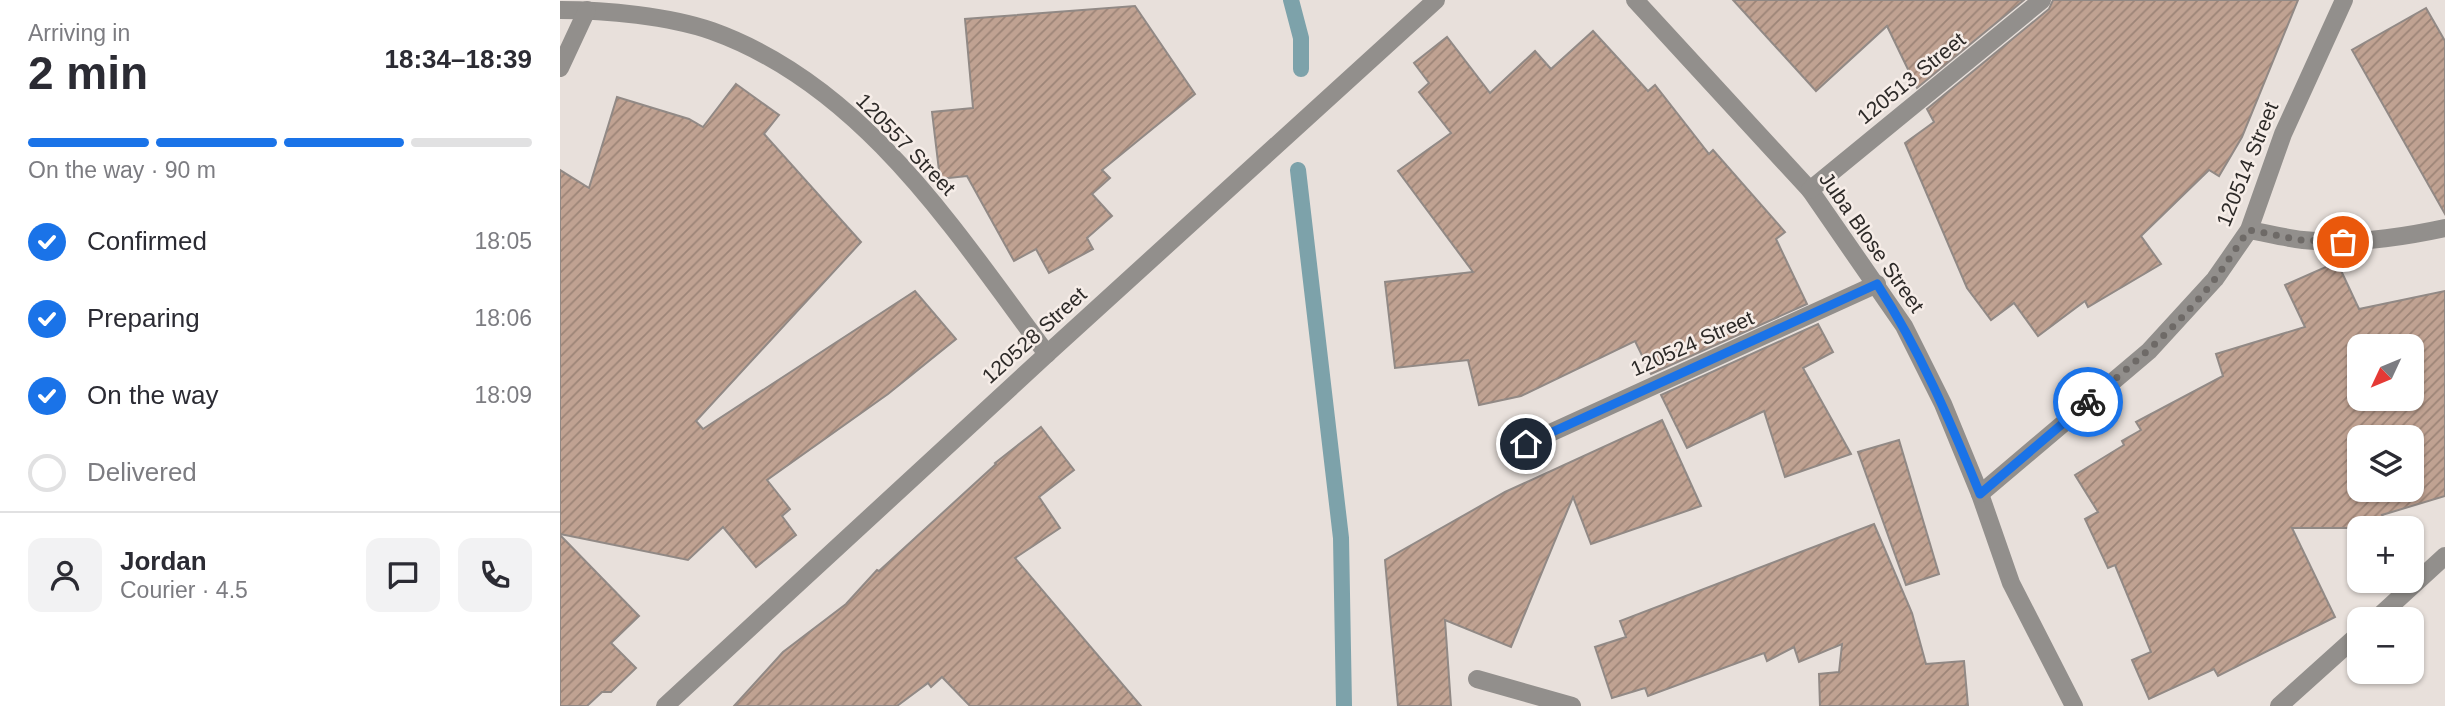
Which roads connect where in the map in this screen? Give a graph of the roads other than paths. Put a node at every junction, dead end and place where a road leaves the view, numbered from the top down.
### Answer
1 (1436, 0) edge
2 (1636, 0) edge
3 (2042, 0) edge
4 (2344, 0) edge
5 (560, 10) edge
6 (587, 10) junction
7 (560, 68) edge
8 (1810, 190) junction
9 (2445, 228) edge
10 (2249, 230) junction
11 (1877, 284) junction
12 (1047, 354) junction
13 (1526, 444) dead end
14 (1980, 494) junction
15 (2445, 556) edge
16 (2389, 607) edge
17 (2347, 645) edge
18 (1477, 679) dead end
19 (665, 706) edge
20 (1572, 706) edge
21 (2074, 706) edge
22 (2279, 706) edge

1 - 12 street, 120528 Street
2 - 8 street, Juba Blose Street
3 - 8 street, 120513 Street
4 - 10 street, 120514 Street
5 - 6 street, 120557 Street
6 - 7 street
6 - 12 street, 120557 Street
8 - 11 street, Juba Blose Street
9 - 10 street
10 - 14 street, 120514 Street
11 - 13 street, 120524 Street
11 - 14 street, Juba Blose Street
12 - 19 street, 120528 Street
14 - 21 street, Juba Blose Street
15 - 16 street
17 - 22 street
18 - 20 street

